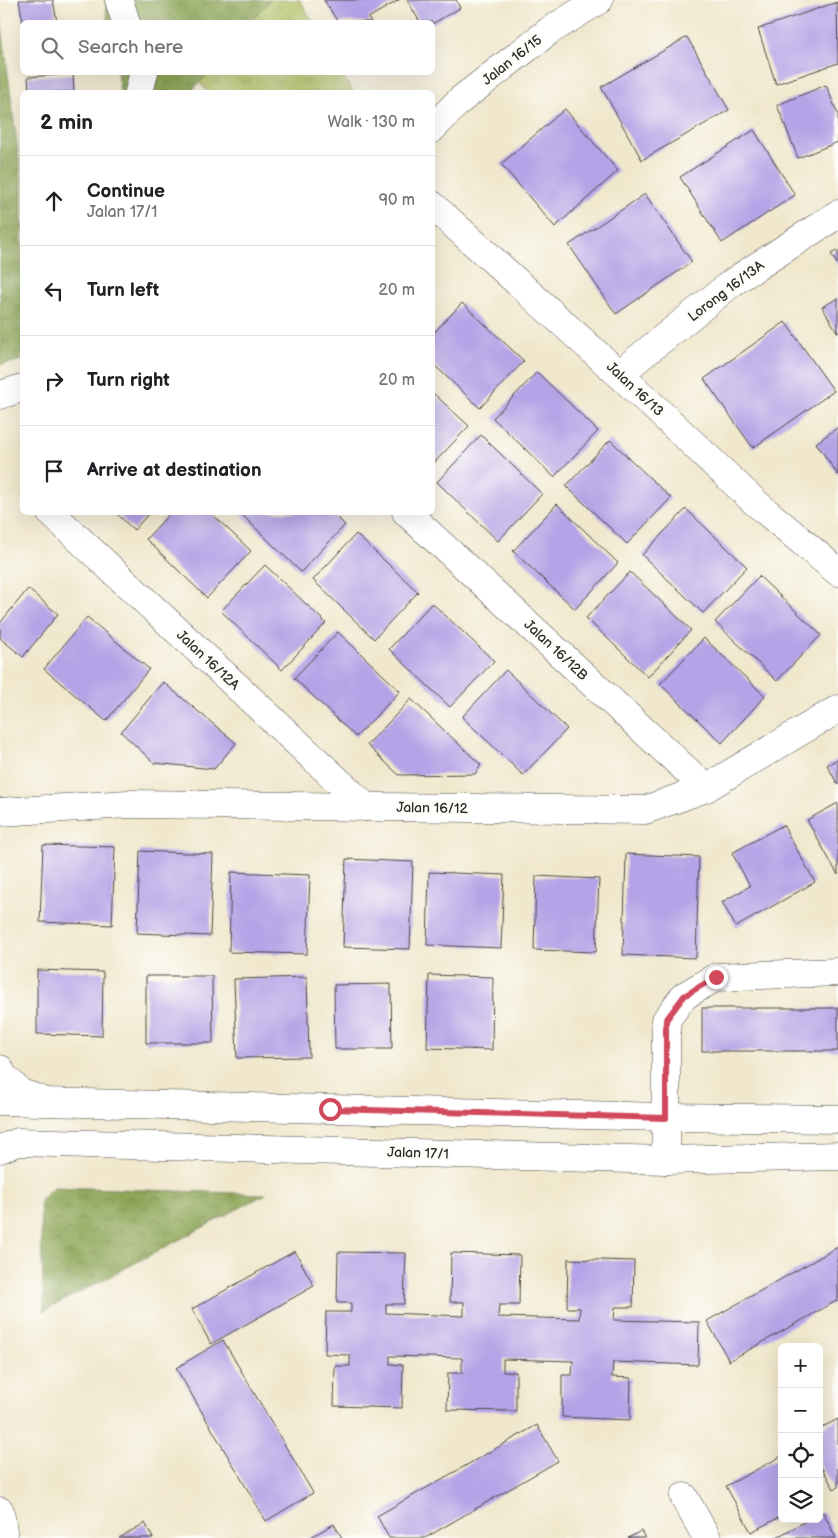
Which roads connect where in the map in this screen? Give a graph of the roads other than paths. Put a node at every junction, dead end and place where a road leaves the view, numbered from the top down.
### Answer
1 (118, 0) edge
2 (599, 0) edge
3 (125, 20) edge
4 (143, 75) edge
5 (140, 90) edge
6 (435, 125) edge
7 (435, 208) edge
8 (838, 214) edge
9 (619, 374) junction
10 (20, 389) edge
11 (0, 395) edge
12 (53, 515) edge
13 (409, 515) edge
14 (838, 572) edge
15 (838, 709) edge
16 (706, 788) junction
17 (366, 807) junction
18 (0, 812) edge
19 (838, 972) edge
20 (0, 1069) edge
21 (0, 1101) edge
22 (48, 1102) junction
23 (666, 1118) junction
24 (838, 1118) edge
25 (6, 1140) edge
26 (838, 1156) edge
27 (666, 1160) junction
28 (684, 1497) dead end
29 (0, 1511) edge
30 (4, 1538) edge
31 (707, 1538) edge

1 - 3 street
2 - 6 street, Jalan 16/15
4 - 5 street
7 - 9 street, Jalan 16/13
8 - 9 street, Lorong 16/13A
9 - 14 street, Jalan 16/13
10 - 11 street
12 - 17 street, Jalan 16/12A
13 - 16 street, Jalan 16/12B
15 - 16 street, Jalan 16/12
16 - 17 street, Jalan 16/12
17 - 18 street, Jalan 16/12
19 - 23 street
20 - 22 street
21 - 22 street
22 - 23 street
23 - 24 street
23 - 27 street
25 - 27 street, Jalan 17/1
26 - 27 street, Jalan 17/1
28 - 31 street
29 - 30 street

